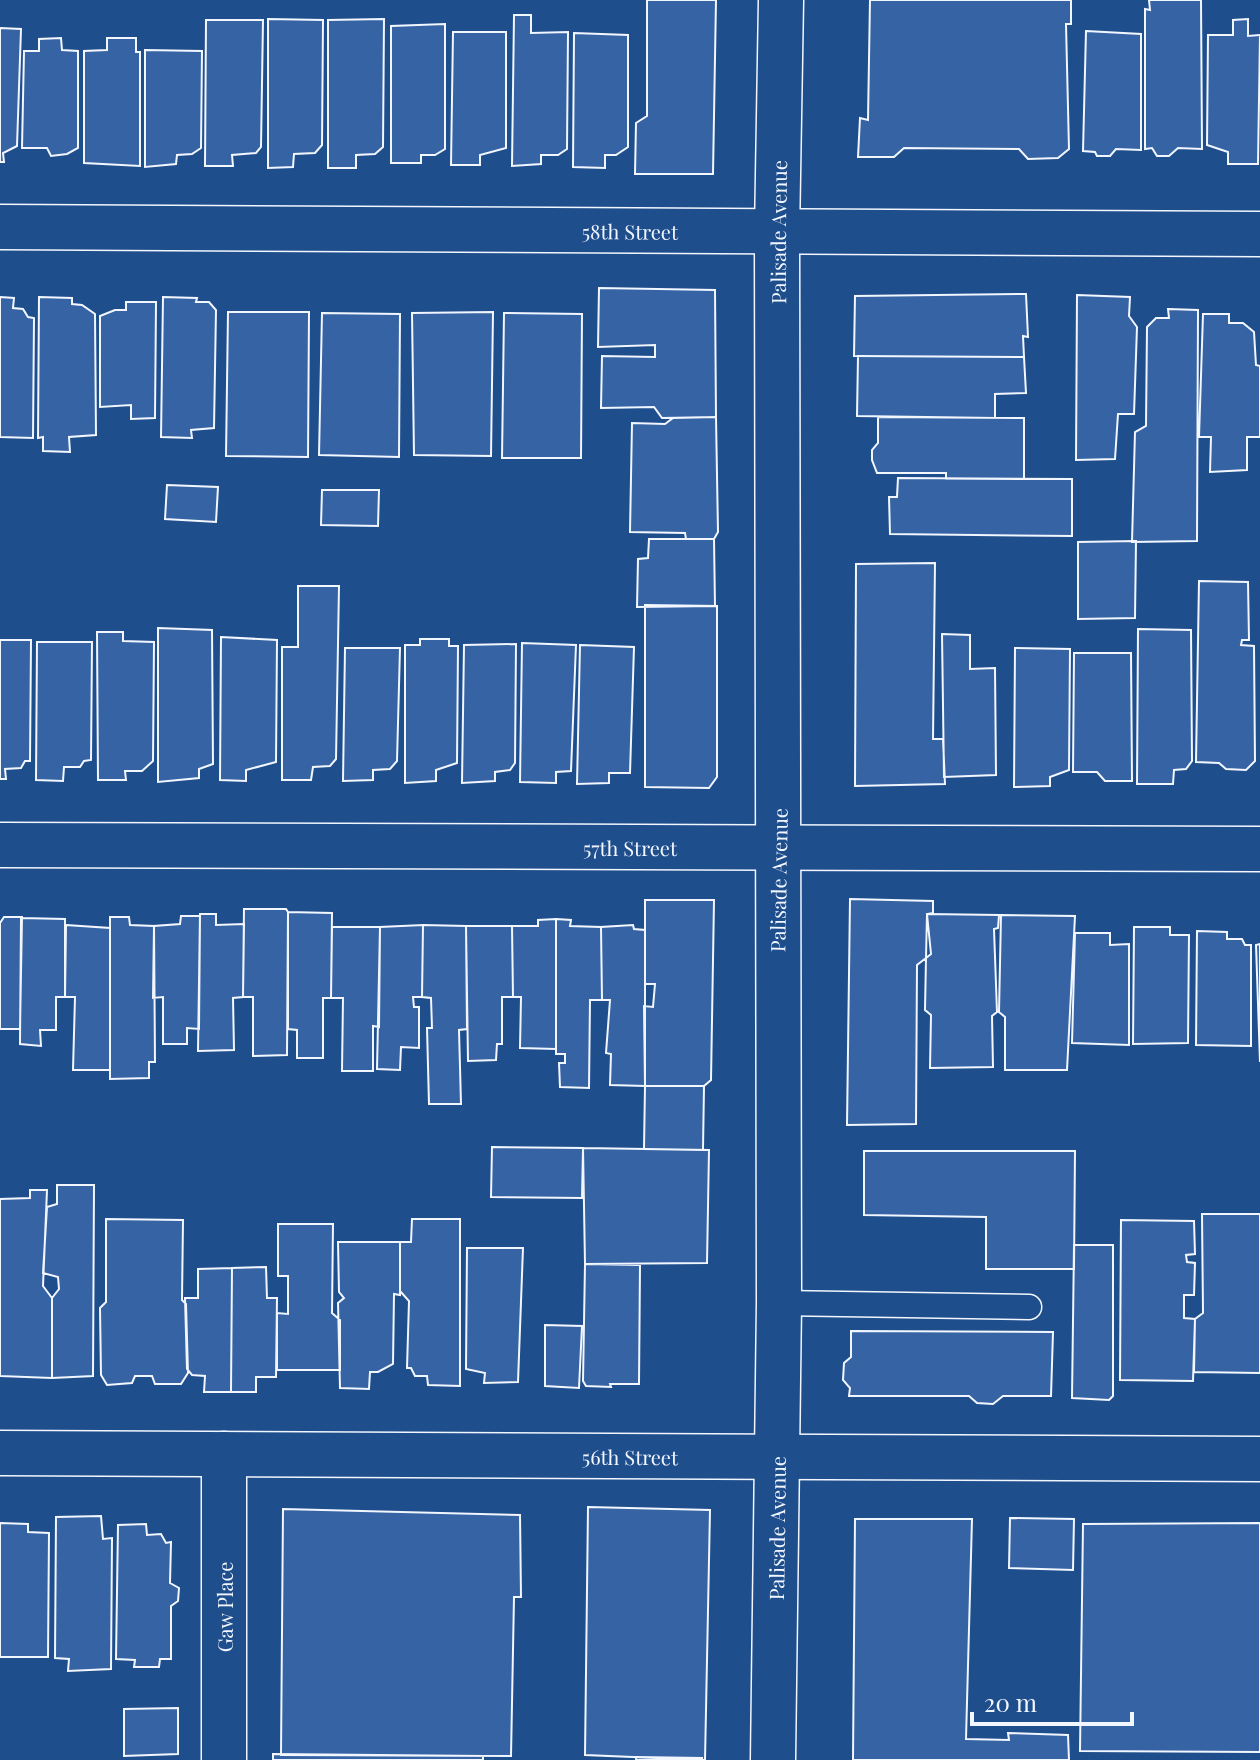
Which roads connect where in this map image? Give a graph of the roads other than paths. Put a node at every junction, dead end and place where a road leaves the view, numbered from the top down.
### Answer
1 (781, 0) edge
2 (0, 227) edge
3 (777, 233) junction
4 (1260, 234) edge
5 (0, 845) edge
6 (777, 846) junction
7 (1260, 849) edge
8 (779, 1303) junction
9 (1029, 1307) dead end
10 (0, 1453) edge
11 (224, 1454) junction
12 (774, 1454) junction
13 (1260, 1459) edge
14 (224, 1760) edge
15 (773, 1760) edge

1 - 3 street, Palisade Avenue
2 - 3 street, 58th Street
3 - 4 street, 58th Street
3 - 6 street, Palisade Avenue
5 - 6 street, 57th Street
6 - 7 street, 57th Street
6 - 8 street, Palisade Avenue
8 - 9 lane
8 - 12 street, Palisade Avenue
10 - 11 street, 56th Street
11 - 12 street, 56th Street
11 - 14 street, Gaw Place
12 - 13 street, 56th Street
12 - 15 street, Palisade Avenue

